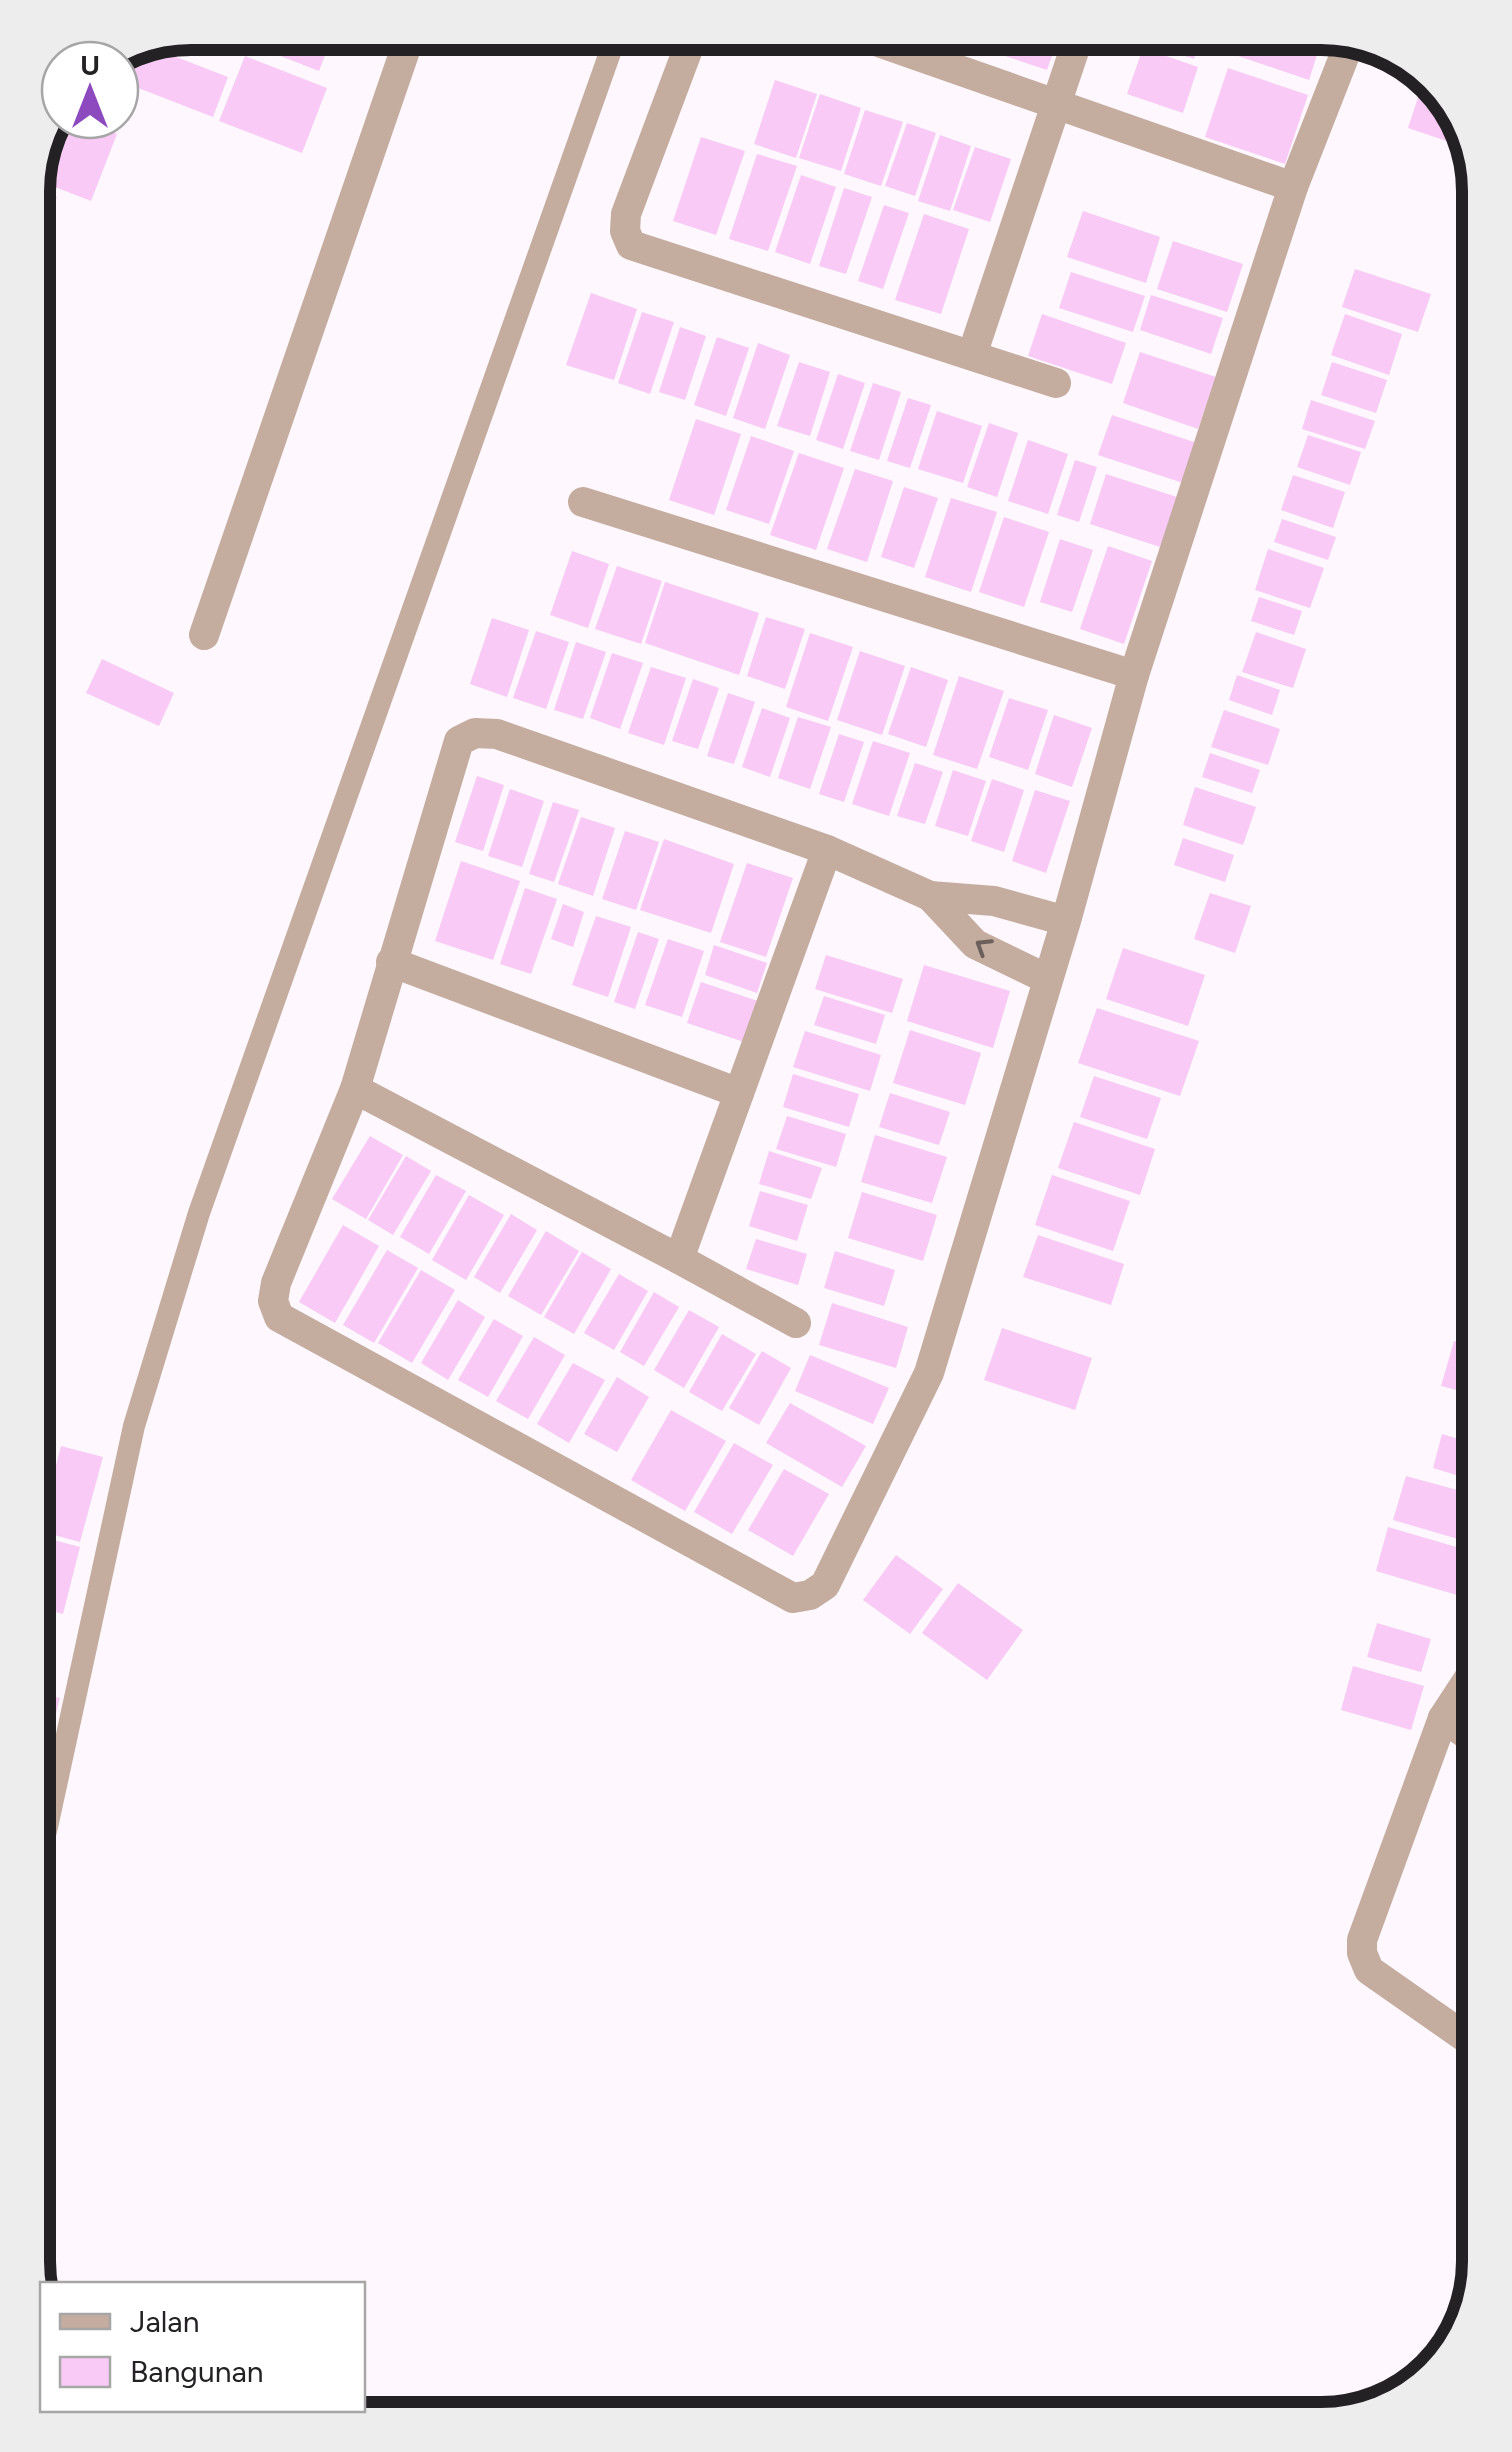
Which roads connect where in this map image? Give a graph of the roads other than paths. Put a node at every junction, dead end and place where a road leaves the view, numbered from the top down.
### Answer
1 (405, 50) edge
2 (612, 50) edge
3 (688, 50) edge
4 (902, 50) edge
5 (1074, 50) edge
6 (1346, 53) edge
7 (1056, 103) junction
8 (1294, 187) junction
9 (972, 354) junction
10 (1056, 384) dead end
11 (582, 502) dead end
12 (204, 636) dead end
13 (1134, 676) junction
14 (827, 850) junction
15 (930, 896) junction
16 (1066, 921) junction
17 (391, 962) junction
18 (1047, 979) junction
19 (355, 1089) junction
20 (740, 1093) junction
21 (679, 1259) junction
22 (796, 1322) dead end
23 (1462, 1690) edge
24 (1443, 1718) junction
25 (1462, 1731) edge
26 (50, 1813) edge
27 (1462, 2035) edge

1 - 12 street
2 - 26 lane
3 - 9 street
4 - 7 street
5 - 7 street
6 - 8 street
7 - 8 street
7 - 9 street
8 - 13 street
9 - 10 street
11 - 13 street
13 - 16 street
14 - 15 street
14 - 17 street
14 - 20 street
15 - 16 street
18 -> 15 street
16 - 18 street
17 - 19 street
17 - 20 street
18 - 19 street
19 - 21 street
20 - 21 street
21 - 22 street
23 - 24 street
24 - 25 street
24 - 27 street

